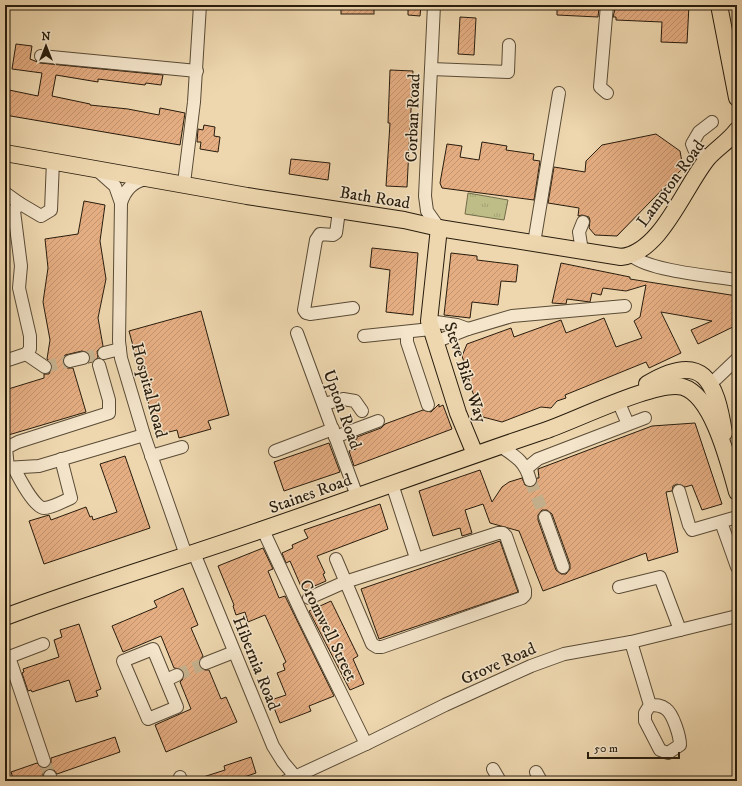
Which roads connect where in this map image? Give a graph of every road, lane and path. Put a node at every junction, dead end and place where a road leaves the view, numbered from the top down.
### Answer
1 (200, 5) edge
2 (434, 5) edge
3 (607, 5) edge
4 (719, 5) edge
5 (509, 45) dead end
6 (41, 56) dead end
7 (431, 68) junction
8 (196, 71) junction
9 (607, 93) dead end
10 (559, 94) dead end
11 (737, 98) edge
12 (712, 122) dead end
13 (736, 133) edge
14 (5, 153) edge
15 (708, 159) junction
16 (53, 161) junction
17 (93, 168) junction
18 (150, 178) junction
19 (184, 184) junction
20 (5, 193) edge
21 (19, 203) junction
22 (121, 203) junction
23 (339, 211) junction
24 (583, 222) dead end
25 (440, 228) junction
26 (534, 243) junction
27 (577, 251) junction
28 (632, 256) junction
29 (737, 280) edge
30 (625, 306) dead end
31 (353, 308) dead end
32 (468, 329) junction
33 (432, 331) junction
34 (407, 332) junction
35 (297, 333) dead end
36 (364, 336) dead end
37 (120, 349) junction
38 (104, 353) tunnel mouth
39 (26, 354) junction
40 (83, 358) tunnel mouth
41 (737, 359) edge
42 (5, 361) edge
43 (70, 361) tunnel mouth
44 (99, 365) dead end
45 (45, 367) dead end
46 (716, 379) dead end
47 (622, 400) junction
48 (324, 404) junction
49 (428, 405) dead end
50 (362, 411) dead end
51 (645, 418) dead end
52 (378, 421) dead end
53 (628, 424) junction
54 (334, 433) junction
55 (144, 435) junction
56 (500, 446) junction
57 (182, 447) dead end
58 (275, 451) dead end
59 (475, 454) junction
60 (151, 456) junction
61 (61, 460) junction
62 (9, 468) edge
63 (527, 468) junction
64 (530, 480) tunnel mouth
65 (392, 484) junction
66 (679, 490) dead end
67 (737, 492) edge
68 (357, 496) junction
69 (737, 516) edge
70 (545, 517) tunnel mouth
71 (721, 522) junction
72 (262, 530) junction
73 (190, 554) junction
74 (416, 558) junction
75 (336, 559) dead end
76 (563, 567) dead end
77 (737, 567) edge
78 (345, 582) junction
79 (619, 587) dead end
80 (309, 598) dead end
81 (737, 616) edge
82 (5, 617) edge
83 (680, 630) junction
84 (631, 642) junction
85 (43, 644) dead end
86 (234, 652) junction
87 (206, 663) tunnel mouth
88 (177, 675) tunnel mouth
89 (166, 680) junction
90 (650, 706) dead end
91 (366, 744) junction
92 (44, 761) tunnel mouth
93 (493, 769) dead end
94 (293, 779) edge
95 (500, 781) edge

1 - 8 street
2 - 7 street, Corban Road
3 - 9 street
4 - 11 main road
5 - 7 street
6 - 8 street
7 - 25 street, Corban Road
8 - 19 street
10 - 26 street
12 - 15 street
13 - 15 main road, Lampton Road
14 - 16 main road, Bath Road
15 - 28 main road, Lampton Road
16 - 17 main road, Bath Road
16 - 21 street
17 - 18 main road, Bath Road
17 - 22 street, Hospital Road
18 - 19 main road, Bath Road
18 - 22 street
19 - 23 main road, Bath Road
20 - 21 street
21 - 39 street
22 - 37 street, Hospital Road
23 - 25 main road, Bath Road
23 - 31 street
24 - 27 street
25 - 26 main road, Bath Road
25 - 33 main road, Steve Biko Way
26 - 27 main road, Bath Road
27 - 28 main road, Bath Road
28 - 29 street, Bath Road
30 - 32 street
32 - 33 street
32 - 33 street
33 - 34 street
33 - 59 main road, Steve Biko Way
34 - 36 street
34 - 49 street
35 - 48 street, Upton Road
37 - 38 street
37 - 55 street, Hospital Road
39 - 42 street
39 - 45 street
40 - 43 street
41 - 46 street
44 - 62 street
47 - 53 street
47 - 56 main road, Staines Road
47 - 67 main road, Staines Road
48 - 50 street
48 - 54 street, Upton Road
51 - 53 street
52 - 54 street
53 - 63 street
54 - 58 street
54 - 68 street, Upton Road
55 - 60 street, Hospital Road
55 - 61 street
56 - 59 main road, Staines Road
56 - 63 street
57 - 60 street
59 - 65 main road, Staines Road
60 - 73 street, Hospital Road
61 - 62 street
61 - 62 street
63 - 64 street
65 - 68 main road, Staines Road
65 - 74 street
66 - 71 street
68 - 72 main road, Staines Road
69 - 71 street
70 - 76 street
71 - 77 street
72 - 73 main road, Staines Road
72 - 91 street, Cromwell Street
73 - 82 main road, Staines Road
73 - 86 street, Hibernia Road
74 - 78 street
74 - 78 street
75 - 78 street
78 - 80 street
79 - 83 street
81 - 83 street, Grove Road
83 - 84 street, Grove Road
84 - 90 street
84 - 91 street, Grove Road
85 - 92 street
86 - 87 street
86 - 94 street, Hibernia Road
88 - 89 street
89 - 89 street
91 - 94 street, Grove Road
93 - 95 street

